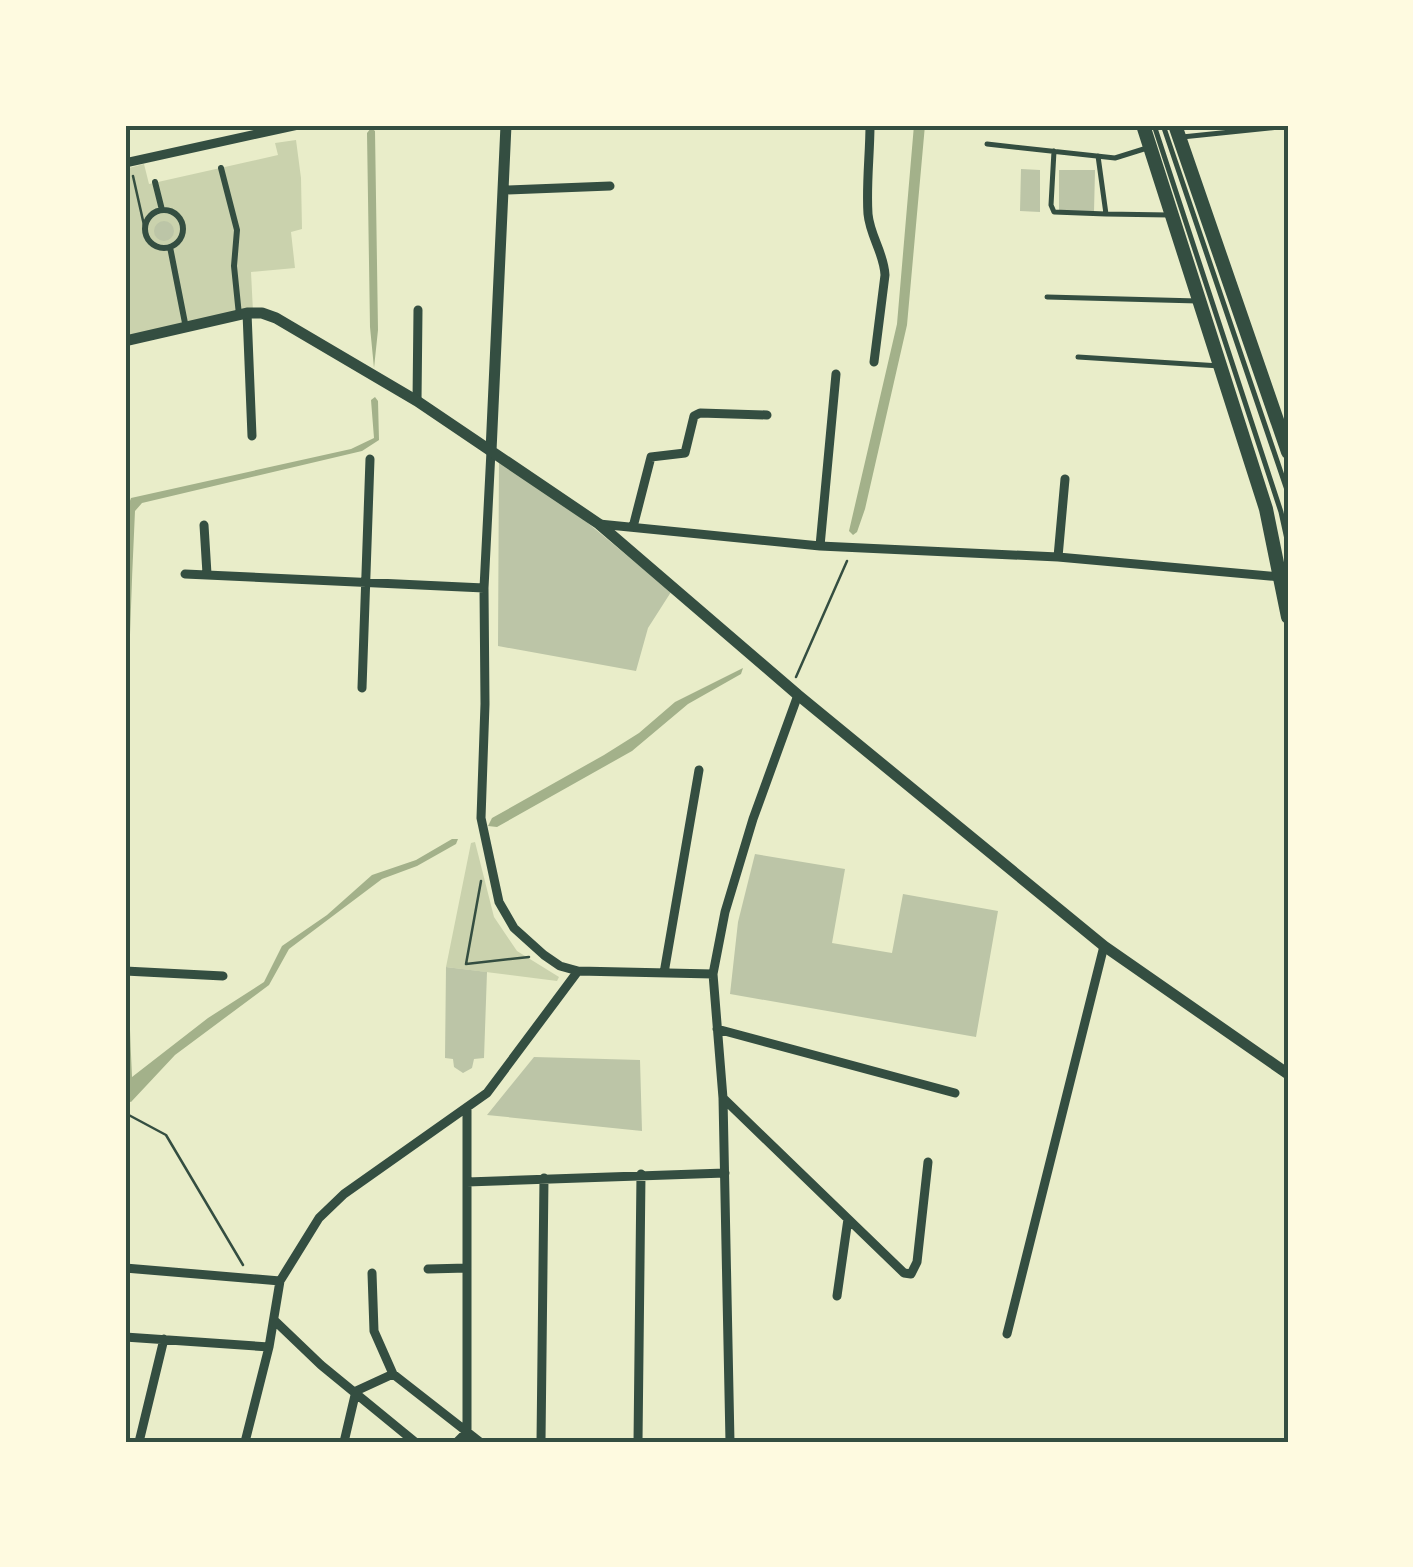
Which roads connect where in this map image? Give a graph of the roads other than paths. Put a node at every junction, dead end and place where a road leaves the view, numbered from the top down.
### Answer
1 (298, 125) edge
2 (506, 125) edge
3 (870, 125) edge
4 (1143, 125) edge
5 (1154, 125) edge
6 (1163, 125) edge
7 (1288, 126) edge
8 (1177, 131) edge
9 (987, 144) dead end
10 (1150, 147) junction
11 (1054, 152) junction
12 (1098, 156) junction
13 (125, 163) edge
14 (222, 168) dead end
15 (155, 182) dead end
16 (610, 186) dead end
17 (504, 190) junction
18 (162, 210) junction
19 (1106, 214) junction
20 (1172, 216) junction
21 (170, 246) junction
22 (1046, 297) dead end
23 (1199, 301) junction
24 (418, 310) dead end
25 (243, 314) junction
26 (186, 329) junction
27 (125, 341) edge
28 (1078, 358) dead end
29 (874, 362) dead end
30 (1220, 366) junction
31 (836, 374) dead end
32 (417, 401) junction
33 (767, 415) dead end
34 (252, 436) dead end
35 (491, 451) junction
36 (1288, 452) edge
37 (370, 460) dead end
38 (1064, 478) dead end
39 (1288, 493) edge
40 (599, 524) junction
41 (204, 525) dead end
42 (634, 528) junction
43 (1288, 544) edge
44 (820, 546) junction
45 (1058, 557) junction
46 (185, 574) dead end
47 (207, 574) junction
48 (1282, 578) junction
49 (367, 582) junction
50 (484, 588) junction
51 (1288, 617) edge
52 (362, 688) dead end
53 (794, 691) junction
54 (699, 770) dead end
55 (1104, 946) junction
56 (131, 971) edge
57 (578, 971) junction
58 (664, 973) junction
59 (712, 974) junction
60 (223, 976) dead end
61 (717, 1029) junction
62 (1288, 1074) edge
63 (956, 1093) dead end
64 (722, 1098) junction
65 (467, 1107) junction
66 (928, 1162) dead end
67 (724, 1173) junction
68 (641, 1174) junction
69 (544, 1178) junction
70 (467, 1182) junction
71 (848, 1219) junction
72 (125, 1268) edge
73 (467, 1268) junction
74 (428, 1269) dead end
75 (372, 1274) dead end
76 (280, 1281) junction
77 (837, 1296) dead end
78 (274, 1320) junction
79 (1007, 1334) dead end
80 (125, 1336) edge
81 (164, 1339) junction
82 (268, 1347) junction
83 (393, 1374) junction
84 (356, 1392) junction
85 (467, 1432) junction
86 (139, 1442) edge
87 (245, 1442) edge
88 (344, 1442) edge
89 (414, 1442) edge
90 (457, 1442) edge
91 (480, 1442) edge
92 (542, 1442) edge
93 (638, 1442) edge
94 (730, 1442) edge

1 - 13 street
2 - 17 street
3 - 29 street
4 - 10 main road
5 - 43 lane
6 - 39 lane
7 - 8 lane
8 - 36 main road
9 - 11 lane
10 - 12 lane
10 - 20 main road
11 - 12 lane
11 - 19 lane
12 - 19 lane
14 - 25 street
15 - 18 street
16 - 17 street
17 - 35 street
18 - 21 street
18 - 21 street
19 - 20 lane
20 - 23 main road
21 - 26 street
22 - 23 lane
23 - 30 main road
24 - 32 street
25 - 26 street
25 - 32 street
25 - 34 street
26 - 27 street
28 - 30 lane
30 - 48 main road
31 - 44 street
32 - 35 street
33 - 42 street
35 - 40 street
35 - 50 street
37 - 49 street
38 - 45 street
40 - 42 street
40 - 53 street
41 - 47 street
42 - 44 street
44 - 45 street
45 - 48 street
46 - 47 street
47 - 49 street
48 - 51 main road
49 - 50 street
49 - 52 street
50 - 57 street
53 - 55 street
53 - 59 street
54 - 58 street
55 - 62 street
55 - 79 street
56 - 60 street
57 - 58 street
57 - 65 street
58 - 59 street
59 - 61 street
61 - 63 street
61 - 64 street
64 - 67 street
64 - 71 street
65 - 70 street
65 - 76 street
66 - 71 street
67 - 68 street
67 - 94 street
68 - 69 street
68 - 93 street
69 - 70 street
69 - 92 street
70 - 73 street
71 - 77 street
72 - 76 street
73 - 74 street
73 - 85 street
75 - 83 street
76 - 78 street
78 - 82 street
78 - 84 street
80 - 81 street
81 - 82 street
81 - 86 street
82 - 87 street
83 - 84 street
83 - 85 street
84 - 88 street
84 - 89 street
85 - 90 street
85 - 91 street

